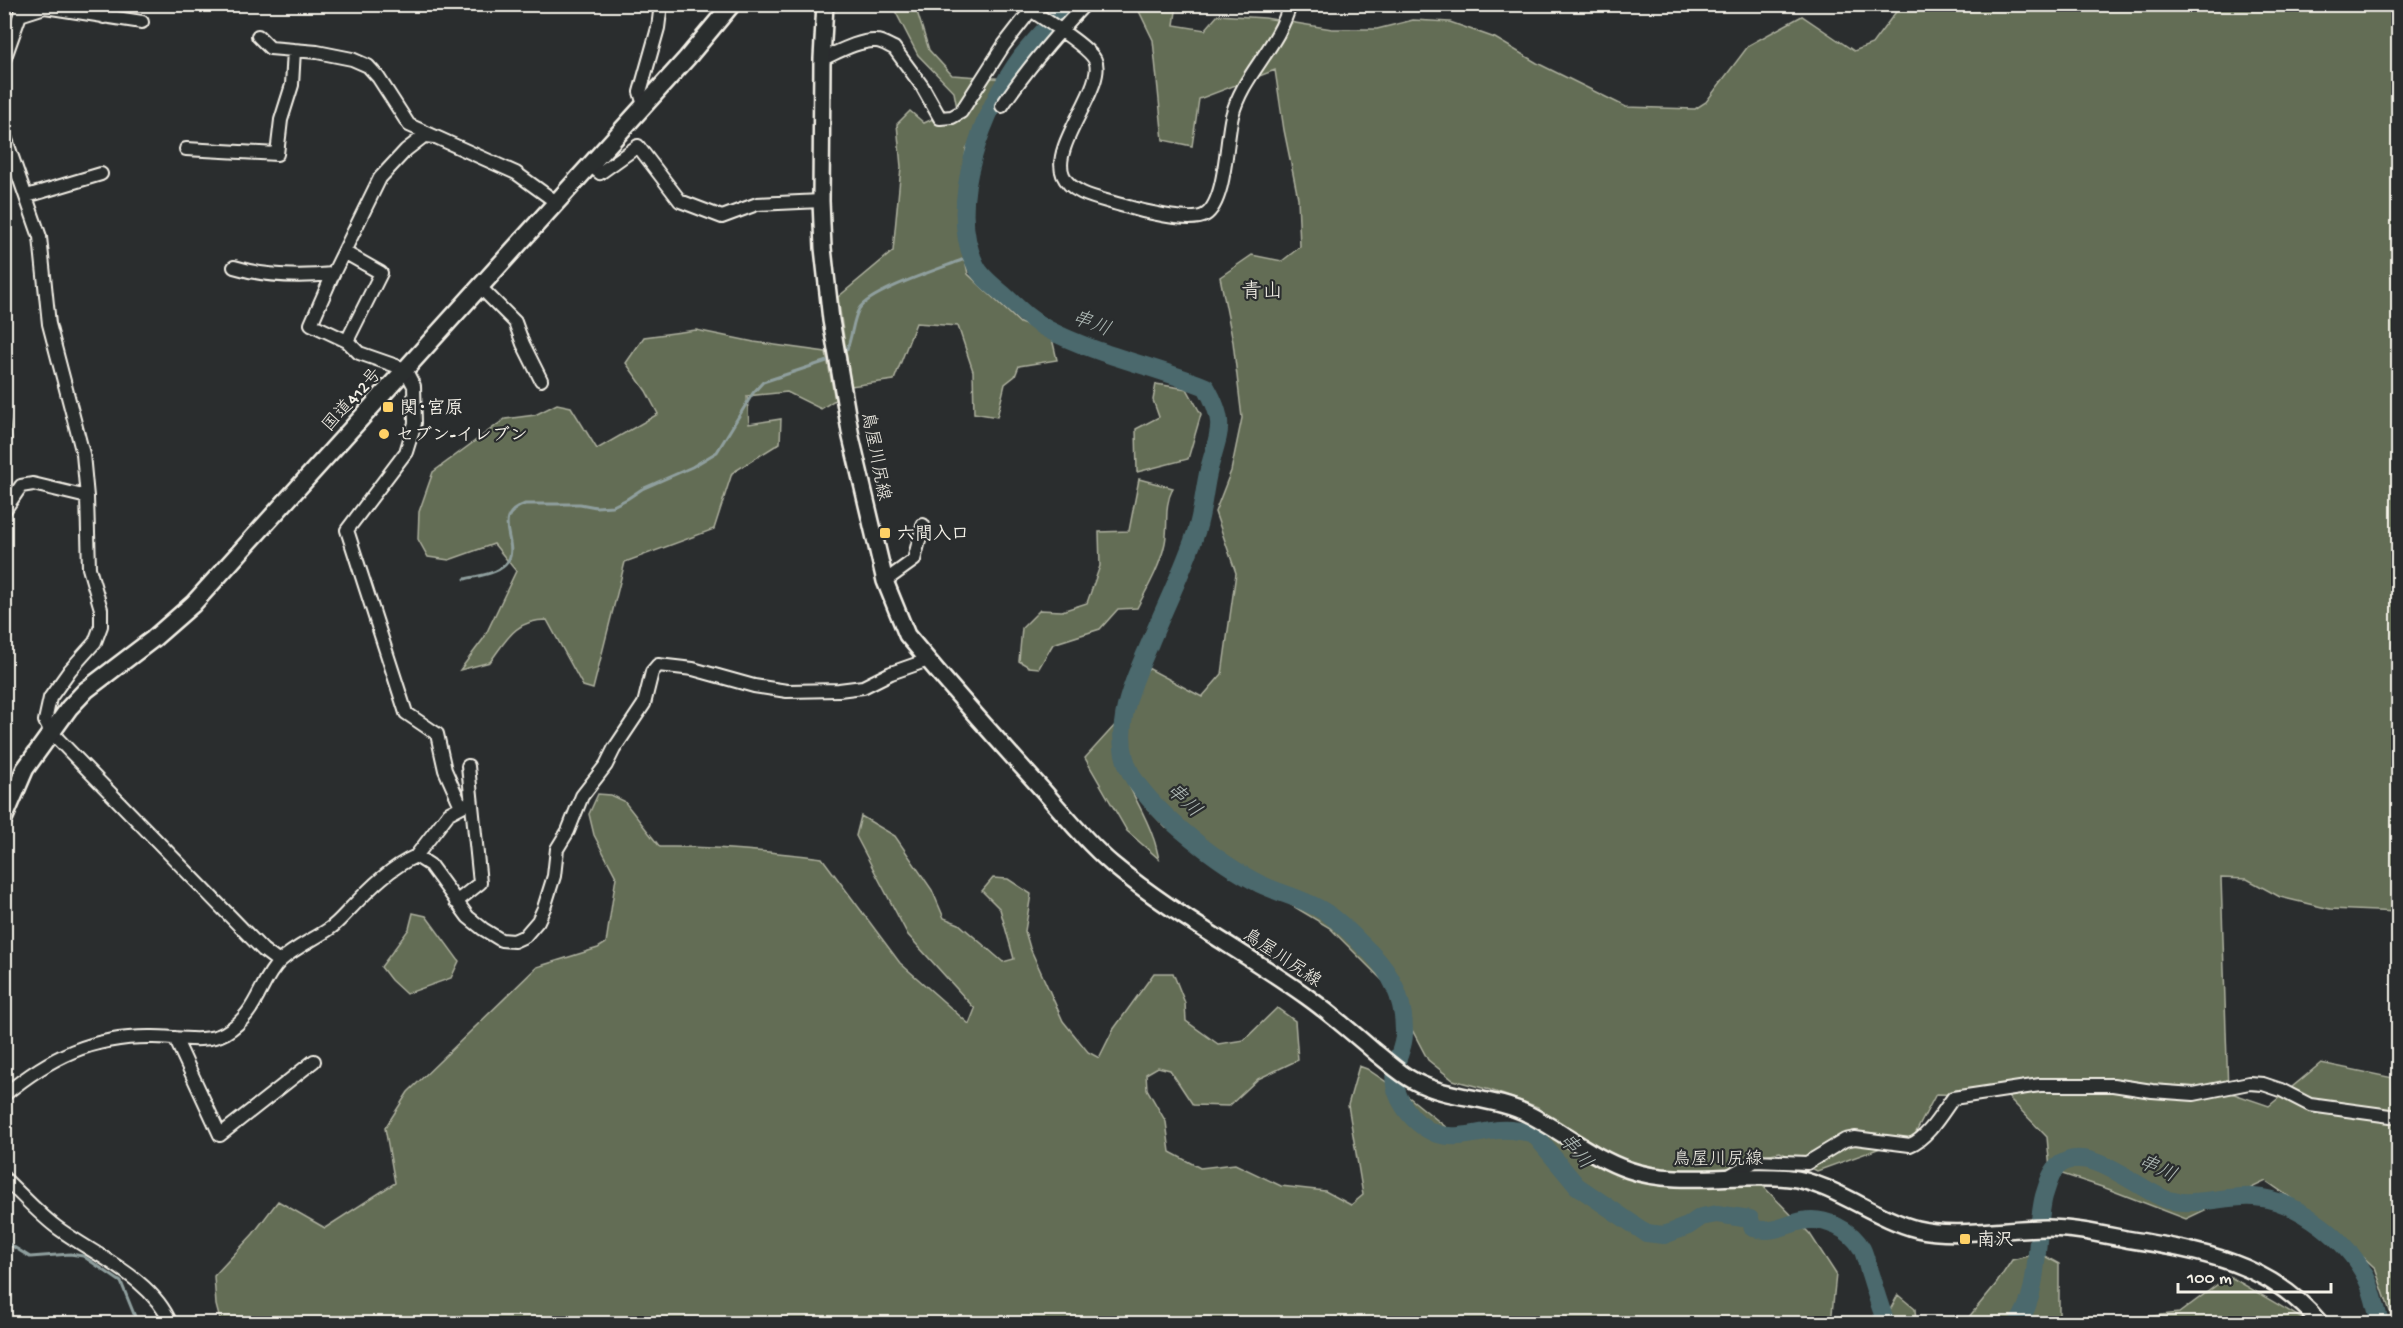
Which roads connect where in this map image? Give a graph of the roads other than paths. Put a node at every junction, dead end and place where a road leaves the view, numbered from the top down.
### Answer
1 (661, 4) edge
2 (732, 4) edge
3 (825, 4) edge
4 (1085, 4) edge
5 (1290, 4) edge
6 (19, 8) edge
7 (1032, 10) edge
8 (106, 11) edge
9 (142, 22) dead end
10 (1059, 29) junction
11 (258, 36) dead end
12 (294, 50) junction
13 (822, 59) junction
14 (4, 60) edge
15 (644, 105) junction
16 (1002, 106) dead end
17 (4, 134) edge
18 (439, 138) junction
19 (186, 149) dead end
20 (589, 164) junction
21 (101, 174) dead end
22 (27, 196) junction
23 (821, 201) junction
24 (556, 202) junction
25 (344, 252) junction
26 (234, 267) dead end
27 (333, 274) junction
28 (480, 286) junction
29 (347, 341) junction
30 (405, 369) junction
31 (541, 380) dead end
32 (87, 497) junction
33 (4, 511) edge
34 (924, 525) dead end
35 (885, 581) junction
36 (928, 660) junction
37 (50, 731) junction
38 (468, 766) dead end
39 (466, 804) junction
40 (4, 818) edge
41 (416, 855) junction
42 (456, 902) junction
43 (279, 962) junction
44 (175, 1038) junction
45 (314, 1060) dead end
46 (4, 1095) edge
47 (2398, 1118) edge
48 (1729, 1176) junction
49 (4, 1178) edge
50 (171, 1323) edge
51 (2321, 1323) edge

1 - 15 street
2 - 15 highway, 国道412号
3 - 13 main road, 鳥屋川尻線
4 - 10 street
5 - 10 street
6 - 8 street
6 - 14 street
7 - 10 street
7 - 13 street
8 - 9 street
10 - 16 street
11 - 12 street
12 - 18 street
12 - 19 street
13 - 23 main road, 鳥屋川尻線
15 - 20 highway, 国道412号
17 - 22 street
18 - 24 street
18 - 25 street
20 - 23 street
20 - 24 highway, 国道412号
21 - 22 street
22 - 32 street
23 - 35 main road, 鳥屋川尻線
24 - 28 highway, 国道412号
25 - 27 street
25 - 29 street
26 - 27 street
27 - 29 street
28 - 30 highway, 国道412号
28 - 31 street
29 - 30 street
30 - 37 highway, 国道412号
30 - 39 street
32 - 33 street
32 - 37 street
34 - 35 street
35 - 36 main road, 鳥屋川尻線
36 - 42 street
36 - 48 main road, 鳥屋川尻線
37 - 40 highway, 国道412号
37 - 43 street
38 - 39 street
39 - 41 street
39 - 42 street
41 - 42 street
41 - 43 street
43 - 44 street
44 - 45 street
44 - 46 street
47 - 48 street
48 - 51 main road, 鳥屋川尻線
49 - 50 street

